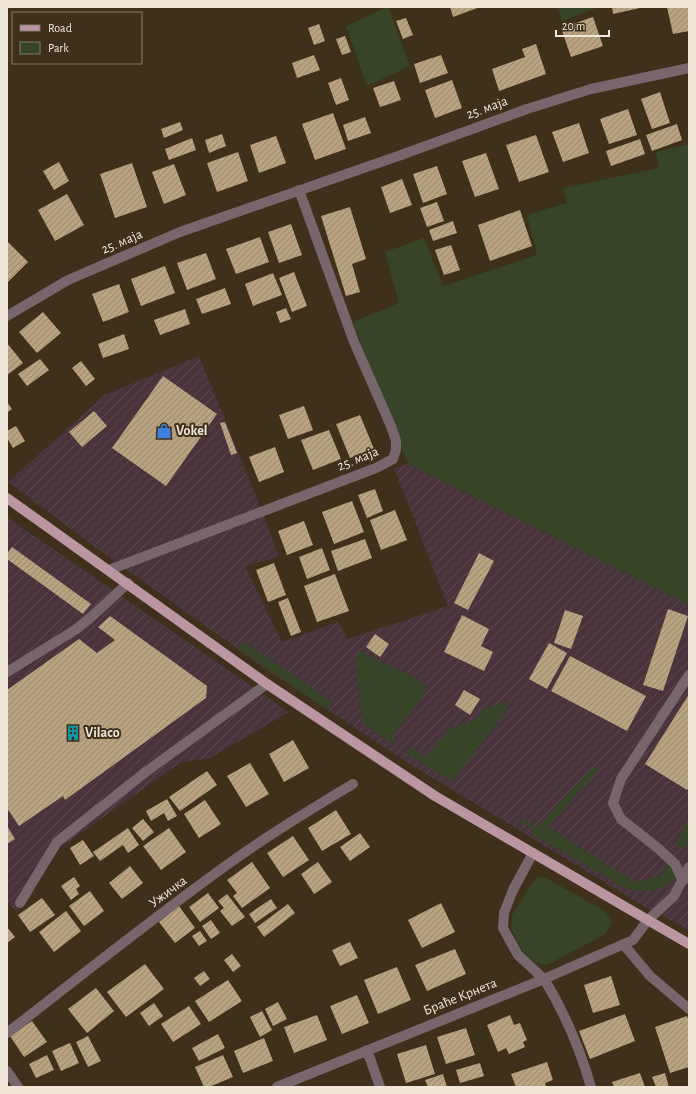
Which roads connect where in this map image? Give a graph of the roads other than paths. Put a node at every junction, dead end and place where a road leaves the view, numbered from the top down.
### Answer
1 (689, 68) edge
2 (299, 190) junction
3 (7, 316) edge
4 (7, 498) edge
5 (109, 570) junction
6 (128, 583) junction
7 (7, 672) edge
8 (689, 674) edge
9 (267, 684) junction
10 (353, 784) dead end
11 (533, 853) junction
12 (689, 867) edge
13 (683, 881) junction
14 (20, 903) dead end
15 (648, 920) junction
16 (689, 944) edge
17 (624, 945) junction
18 (544, 979) junction
19 (689, 1009) edge
20 (7, 1033) edge
21 (367, 1050) junction
22 (7, 1071) edge
23 (18, 1087) edge
24 (277, 1087) edge
25 (380, 1087) edge
26 (591, 1087) edge

1 - 2 street, 25. маја
2 - 3 street, 25. маја
2 - 5 street, 25. маја
4 - 5 main road
5 - 6 main road
6 - 7 street
6 - 9 main road
8 - 13 street
9 - 11 main road
9 - 14 street
10 - 20 street, Ужичка
11 - 15 main road
11 - 18 street
12 - 13 street, Браће Крнета
13 - 15 street, Браће Крнета
15 - 16 main road
15 - 17 street, Браће Крнета
17 - 18 street, Браће Крнета
17 - 19 street
18 - 21 street, Браће Крнета
18 - 26 street
21 - 24 street, Браће Крнета
21 - 25 street
22 - 23 street

